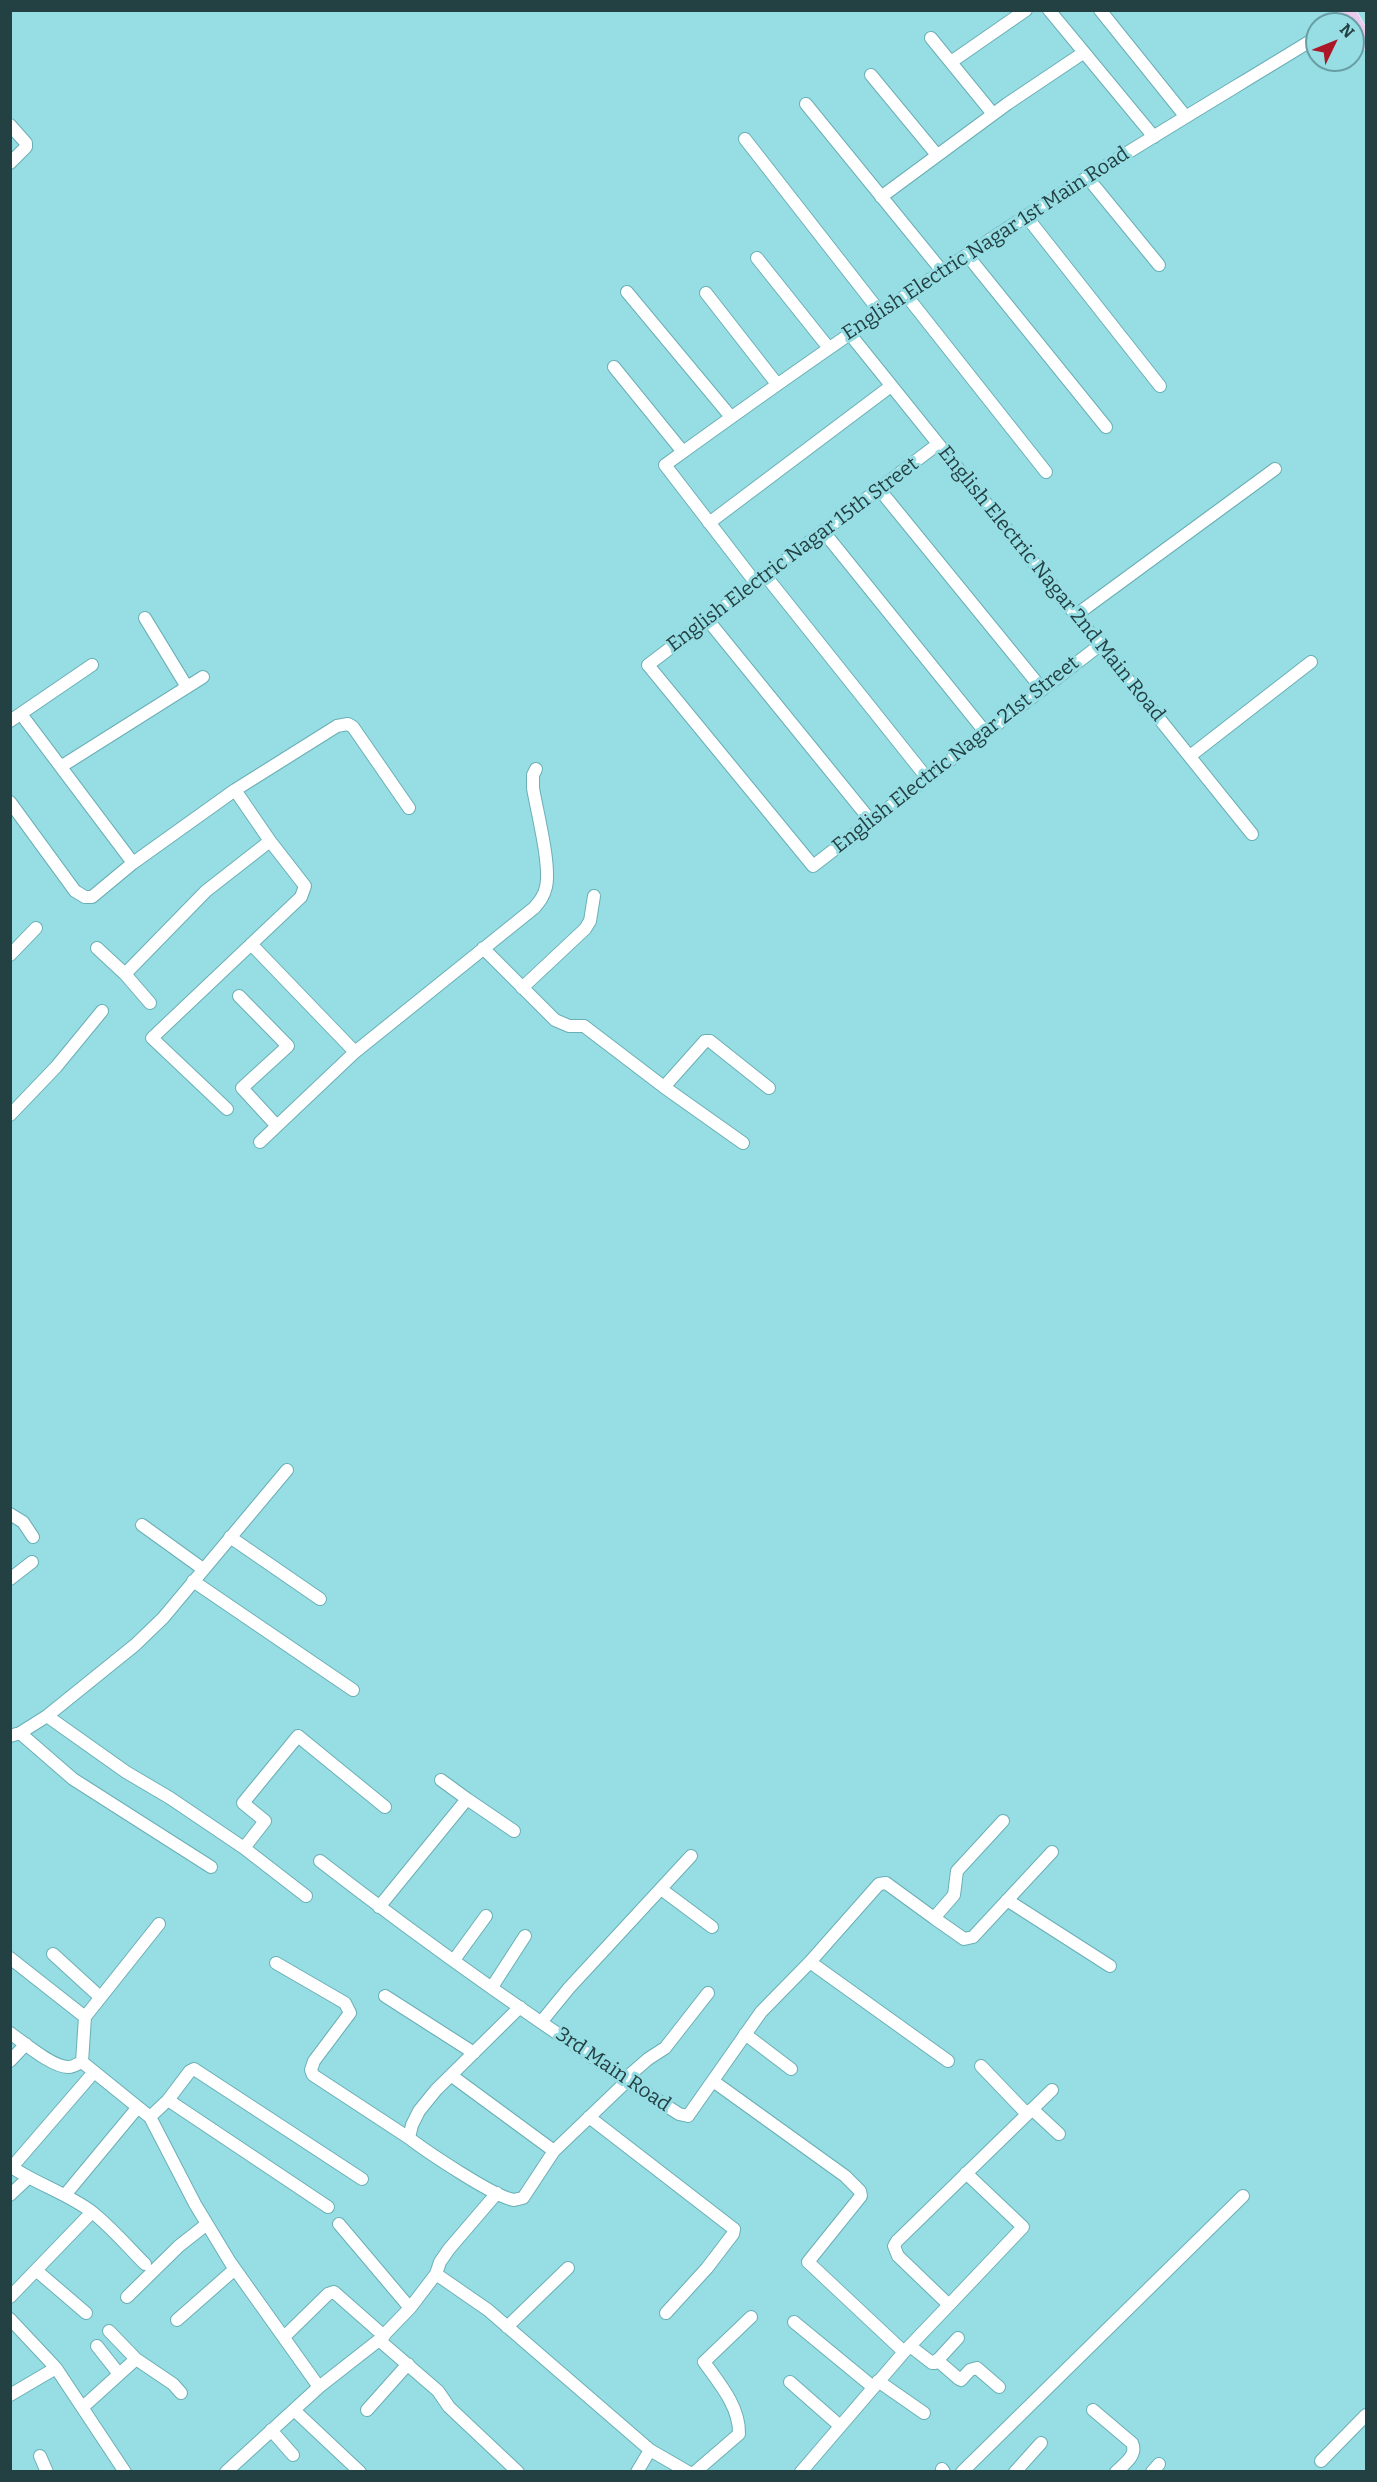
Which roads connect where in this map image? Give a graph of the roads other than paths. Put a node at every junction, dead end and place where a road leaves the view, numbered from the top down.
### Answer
1 (1026, 10) edge
2 (1049, 10) edge
3 (931, 38) dead end
4 (1305, 45) edge
5 (1083, 53) junction
6 (951, 62) junction
7 (871, 75) dead end
8 (806, 104) dead end
9 (993, 114) junction
10 (1186, 117) junction
11 (10, 125) edge
12 (1154, 136) junction
13 (745, 139) dead end
14 (937, 155) junction
15 (10, 163) edge
16 (1087, 177) junction
17 (881, 197) junction
18 (1026, 216) junction
19 (967, 255) junction
20 (757, 258) dead end
21 (1159, 265) dead end
22 (942, 271) junction
23 (627, 292) dead end
24 (706, 293) dead end
25 (906, 295) junction
26 (880, 312) junction
27 (849, 333) junction
28 (828, 347) junction
29 (614, 367) dead end
30 (777, 384) junction
31 (891, 386) junction
32 (1160, 386) dead end
33 (731, 417) junction
34 (1106, 427) dead end
35 (938, 444) junction
36 (683, 452) junction
37 (1275, 469) dead end
38 (1046, 472) dead end
39 (879, 489) junction
40 (709, 523) junction
41 (823, 531) junction
42 (760, 578) junction
43 (1076, 615) junction
44 (145, 618) dead end
45 (707, 619) junction
46 (1100, 645) junction
47 (1311, 662) dead end
48 (92, 665) dead end
49 (203, 677) dead end
50 (187, 687) junction
51 (1042, 689) junction
52 (16, 718) edge
53 (986, 733) junction
54 (1190, 756) junction
55 (62, 766) junction
56 (536, 769) dead end
57 (927, 778) junction
58 (235, 790) junction
59 (10, 802) edge
60 (409, 808) dead end
61 (871, 821) junction
62 (1252, 834) dead end
63 (270, 841) junction
64 (133, 863) junction
65 (813, 866) joint
66 (594, 896) dead end
67 (36, 928) dead end
68 (251, 944) junction
69 (98, 948) dead end
70 (483, 948) junction
71 (10, 955) edge
72 (125, 974) junction
73 (522, 988) junction
74 (239, 996) dead end
75 (150, 1003) dead end
76 (102, 1011) dead end
77 (355, 1052) junction
78 (664, 1087) junction
79 (768, 1089) dead end
80 (227, 1109) dead end
81 (10, 1115) edge
82 (276, 1125) junction
83 (260, 1142) dead end
84 (743, 1143) dead end
85 (287, 1470) dead end
86 (10, 1514) edge
87 (142, 1525) dead end
88 (33, 1537) dead end
89 (230, 1537) junction
90 (32, 1562) dead end
91 (203, 1569) junction
92 (10, 1580) edge
93 (193, 1581) junction
94 (320, 1599) dead end
95 (353, 1690) dead end
96 (47, 1716) junction
97 (15, 1735) edge
98 (441, 1780) dead end
99 (467, 1799) junction
100 (385, 1807) dead end
101 (1003, 1821) dead end
102 (514, 1831) dead end
103 (244, 1848) junction
104 (1052, 1852) dead end
105 (691, 1856) dead end
106 (320, 1861) dead end
107 (211, 1867) dead end
108 (661, 1889) junction
109 (306, 1896) dead end
110 (1007, 1900) junction
111 (380, 1907) junction
112 (486, 1916) dead end
113 (934, 1918) junction
114 (159, 1924) dead end
115 (712, 1927) dead end
116 (525, 1936) dead end
117 (53, 1954) dead end
118 (10, 1958) edge
119 (454, 1960) junction
120 (810, 1962) junction
121 (276, 1963) dead end
122 (1110, 1965) dead end
123 (492, 1987) junction
124 (708, 1993) dead end
125 (385, 1996) dead end
126 (100, 1997) junction
127 (520, 2007) junction
128 (85, 2017) junction
129 (542, 2021) junction
130 (10, 2033) edge
131 (745, 2034) junction
132 (26, 2044) junction
133 (474, 2053) junction
134 (10, 2061) edge
135 (948, 2061) dead end
136 (82, 2062) junction
137 (981, 2066) dead end
138 (790, 2069) dead end
139 (94, 2072) junction
140 (452, 2076) junction
141 (626, 2080) junction
142 (713, 2081) junction
143 (1052, 2090) dead end
144 (168, 2100) junction
145 (138, 2107) junction
146 (1030, 2111) junction
147 (150, 2117) junction
148 (589, 2117) junction
149 (1059, 2134) dead end
150 (409, 2138) junction
151 (554, 2151) junction
152 (11, 2166) edge
153 (966, 2173) junction
154 (28, 2178) junction
155 (362, 2179) dead end
156 (496, 2193) junction
157 (10, 2194) edge
158 (65, 2195) junction
159 (1243, 2196) dead end
160 (328, 2207) dead end
161 (92, 2212) junction
162 (207, 2224) junction
163 (339, 2224) dead end
164 (145, 2264) dead end
165 (568, 2268) dead end
166 (235, 2269) junction
167 (37, 2271) junction
168 (436, 2274) junction
169 (10, 2297) edge
170 (127, 2297) dead end
171 (949, 2305) junction
172 (410, 2308) junction
173 (86, 2313) dead end
174 (666, 2313) dead end
175 (751, 2317) dead end
176 (10, 2319) edge
177 (177, 2320) dead end
178 (794, 2322) dead end
179 (507, 2327) junction
180 (109, 2331) dead end
181 (284, 2337) junction
182 (381, 2338) junction
183 (958, 2338) dead end
184 (97, 2346) dead end
185 (907, 2349) junction
186 (136, 2359) junction
187 (937, 2360) junction
188 (408, 2364) junction
189 (56, 2368) junction
190 (119, 2374) junction
191 (790, 2382) dead end
192 (875, 2384) junction
193 (319, 2387) junction
194 (999, 2387) dead end
195 (181, 2393) dead end
196 (10, 2395) edge
197 (82, 2408) junction
198 (294, 2410) junction
199 (367, 2410) dead end
200 (1093, 2410) dead end
201 (924, 2413) dead end
202 (1366, 2415) edge
203 (839, 2426) junction
204 (271, 2430) junction
205 (1041, 2444) dead end
206 (650, 2450) junction
207 (293, 2455) dead end
208 (40, 2456) dead end
209 (1321, 2461) dead end
210 (47, 2472) edge
211 (125, 2472) edge
212 (226, 2472) edge
213 (360, 2472) edge
214 (518, 2472) edge
215 (637, 2472) edge
216 (688, 2472) edge
217 (695, 2472) edge
218 (801, 2472) edge
219 (962, 2472) edge
220 (1015, 2472) edge
221 (1116, 2472) edge

1 - 6 street
2 - 5 street
3 - 6 street
4 - 10 street, English Electric Nagar 1st Main Road
5 - 9 street
5 - 12 street
6 - 9 street
7 - 14 street
8 - 17 street
9 - 14 street
10 - 10 street
10 - 12 street, English Electric Nagar 1st Main Road
11 - 15 street
12 - 16 street, English Electric Nagar 1st Main Road
13 - 26 street
14 - 17 street
16 - 18 street, English Electric Nagar 1st Main Road
16 - 21 street
17 - 22 street
18 - 19 street, English Electric Nagar 1st Main Road
18 - 32 street
19 - 22 street, English Electric Nagar 1st Main Road
19 - 34 street
20 - 28 street
22 - 25 street, English Electric Nagar 1st Main Road
23 - 33 street
24 - 30 street
25 - 26 street, English Electric Nagar 1st Main Road
25 - 38 street
26 - 27 street, English Electric Nagar 1st Main Road
27 - 28 street, English Electric Nagar 1st Main Road
27 - 31 street, English Electric Nagar 2nd Main Road
28 - 30 street, English Electric Nagar 1st Main Road
29 - 36 street
30 - 33 street, English Electric Nagar 1st Main Road
31 - 35 street, English Electric Nagar 2nd Main Road
31 - 40 street
33 - 36 street, English Electric Nagar 1st Main Road
35 - 39 street, English Electric Nagar 15th Street
35 - 43 street, English Electric Nagar 2nd Main Road
36 - 40 street, English Electric Nagar 1st Main Road
37 - 43 street
39 - 41 street, English Electric Nagar 15th Street
39 - 51 street
40 - 42 street
41 - 42 street, English Electric Nagar 15th Street
41 - 53 street
42 - 45 street, English Electric Nagar 15th Street
42 - 57 street
43 - 46 street, English Electric Nagar 2nd Main Road
44 - 50 street
45 - 61 street
45 - 65 street, English Electric Nagar 15th Street
46 - 51 street, English Electric Nagar 21st Street
46 - 54 street, English Electric Nagar 2nd Main Road
47 - 54 street
48 - 52 street
49 - 50 street
50 - 55 street
51 - 53 street, English Electric Nagar 21st Street
52 - 55 street
53 - 57 street, English Electric Nagar 21st Street
54 - 62 street, English Electric Nagar 2nd Main Road
55 - 64 street
56 - 70 street
57 - 61 street, English Electric Nagar 21st Street
58 - 60 street
58 - 63 street
58 - 64 street
59 - 64 street
61 - 65 street, English Electric Nagar 21st Street
63 - 68 street
63 - 72 street
66 - 73 street
67 - 71 street
68 - 77 street
68 - 80 street
69 - 72 street
70 - 73 street
70 - 77 street
72 - 75 street
73 - 78 street
74 - 82 street
76 - 81 street
77 - 82 street
78 - 79 street
78 - 84 street
82 - 83 street
85 - 89 street
86 - 88 street
87 - 91 street
89 - 91 street
89 - 94 street
90 - 92 street
91 - 93 street
93 - 95 street
93 - 96 street
96 - 97 street
96 - 103 street
97 - 107 street
98 - 99 street
99 - 102 street
99 - 111 street
100 - 103 street
101 - 113 street
103 - 109 street
104 - 110 street
105 - 108 street
106 - 111 street, 3rd Main Road
108 - 115 street
108 - 129 street
110 - 113 street
110 - 122 street
111 - 119 street, 3rd Main Road
112 - 119 street
113 - 120 street, 3rd Main Road
114 - 126 street
116 - 123 street
117 - 126 street
118 - 128 street
119 - 123 street, 3rd Main Road
120 - 131 street, 3rd Main Road
120 - 135 street
121 - 150 street
123 - 127 street, 3rd Main Road
124 - 141 street
125 - 133 street
126 - 128 street
127 - 129 street, 3rd Main Road
127 - 133 street
128 - 136 street
129 - 141 street, 3rd Main Road
130 - 132 street
131 - 138 street
131 - 142 street, 3rd Main Road
132 - 134 street
132 - 136 street
133 - 140 street
136 - 139 street
137 - 146 street
139 - 145 street
139 - 152 street
140 - 150 street
140 - 151 street
141 - 142 street, 3rd Main Road
141 - 148 street
142 - 185 street
143 - 146 street
144 - 147 street
144 - 155 street
144 - 160 street
145 - 147 street
145 - 158 street
146 - 149 street
146 - 153 street
147 - 162 street
148 - 151 street
148 - 174 street
150 - 156 street
151 - 156 street
152 - 154 street
153 - 171 street
153 - 171 street
154 - 157 street
154 - 158 street
156 - 168 street
158 - 161 street
159 - 219 street
161 - 164 street
161 - 167 street
162 - 166 street
162 - 170 street
163 - 172 street
165 - 179 street
166 - 177 street
166 - 181 street
167 - 169 street
167 - 173 street
168 - 172 street
168 - 179 street
171 - 185 street
172 - 182 street
175 - 217 street
176 - 189 street
178 - 192 street
179 - 206 street
180 - 186 street
181 - 182 street
181 - 193 street
182 - 188 street
182 - 193 street
183 - 187 street
184 - 190 street
185 - 187 street
185 - 192 street
186 - 190 street
186 - 195 street
187 - 194 street
188 - 199 street
188 - 214 street
189 - 196 street
189 - 197 street
190 - 197 street
191 - 203 street
192 - 201 street
192 - 203 street
193 - 198 street
197 - 211 street
198 - 204 street
198 - 213 street
200 - 221 street
202 - 209 street
203 - 218 street
204 - 207 street
204 - 212 street
205 - 220 street
206 - 215 street
206 - 216 street
208 - 210 street

